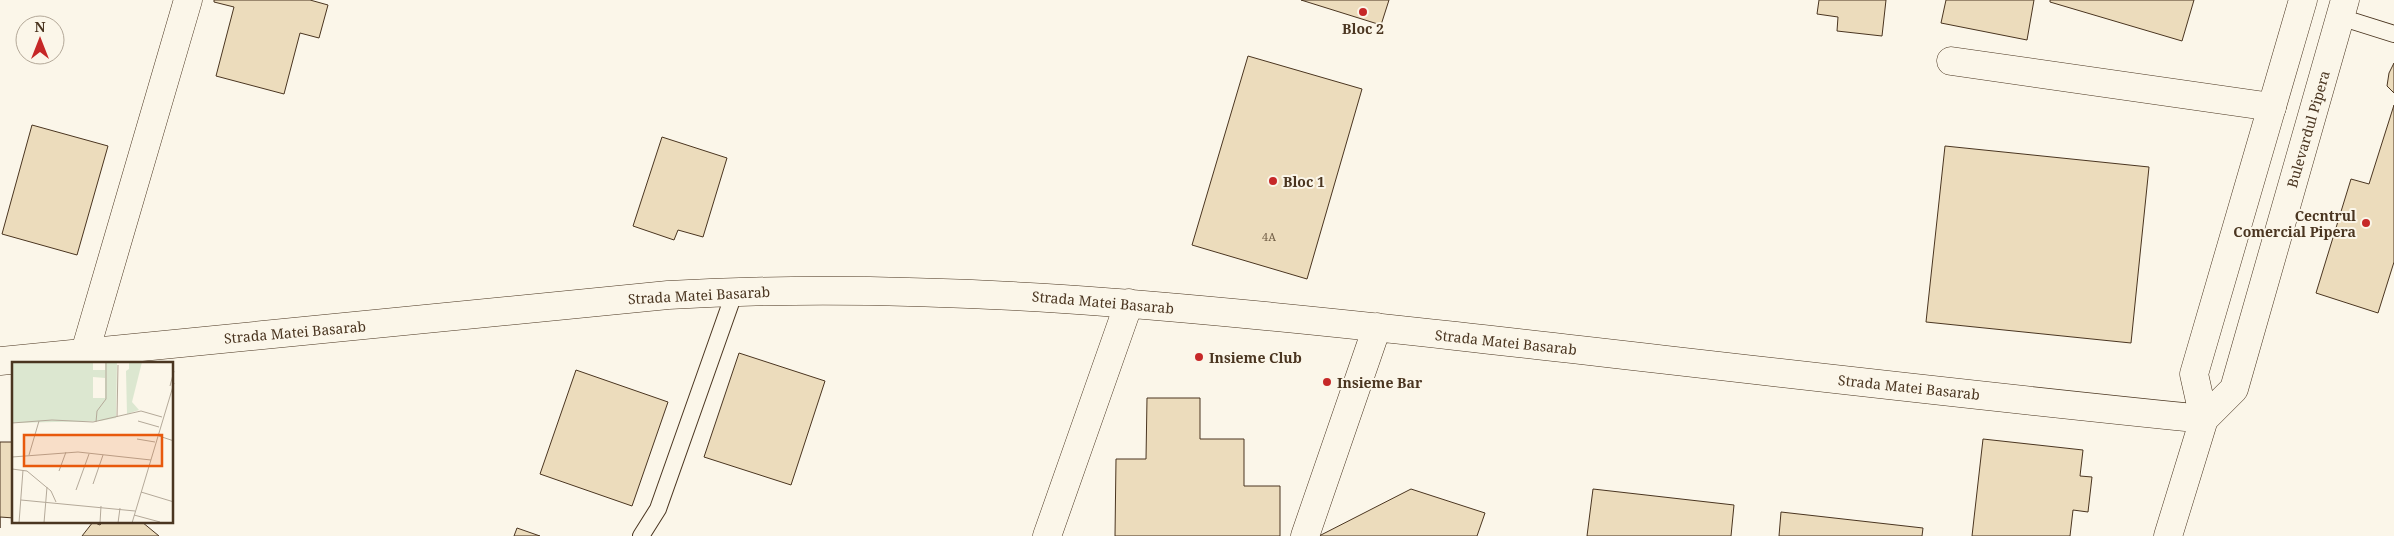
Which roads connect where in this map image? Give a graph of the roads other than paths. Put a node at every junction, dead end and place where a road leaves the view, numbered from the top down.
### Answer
1 (188, 0) edge
2 (2303, 0) edge
3 (2342, 8) edge
4 (2394, 34) edge
5 (1951, 61) dead end
6 (2272, 107) junction
7 (736, 291) junction
8 (1129, 303) junction
9 (1376, 328) junction
10 (86, 352) junction
11 (0, 360) edge
12 (2204, 419) junction
13 (641, 536) edge
14 (1047, 536) edge
15 (1305, 536) edge
16 (2168, 536) edge

1 - 10 street
2 - 6 street, Bulevardul Pipera
3 - 4 lane
3 - 12 street, Bulevardul Pipera
5 - 6 street
6 - 12 street, Bulevardul Pipera
7 - 8 street, Strada Matei Basarab
7 - 10 street, Strada Matei Basarab
7 - 13 lane
8 - 9 street, Strada Matei Basarab
8 - 14 street
9 - 12 street, Strada Matei Basarab
9 - 15 street
10 - 11 street, Strada Matei Basarab
12 - 16 street, Bulevardul Pipera

